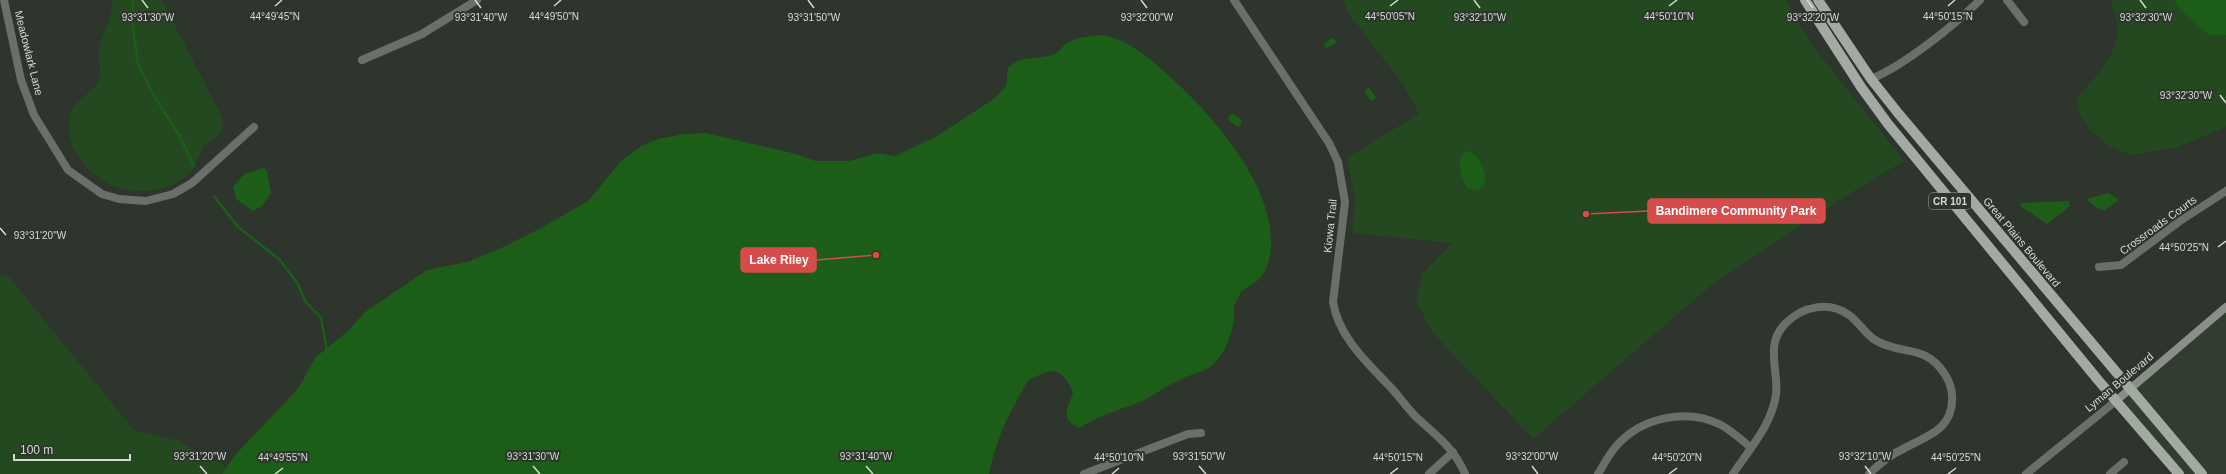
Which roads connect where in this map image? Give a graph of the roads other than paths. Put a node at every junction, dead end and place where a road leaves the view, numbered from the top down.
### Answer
1 (4, 0) edge
2 (477, 0) edge
3 (1234, 0) edge
4 (1804, 0) edge
5 (1818, 0) edge
6 (1980, 0) edge
7 (2007, 0) edge
8 (2024, 22) dead end
9 (362, 60) dead end
10 (1871, 79) junction
11 (254, 128) dead end
12 (2226, 191) edge
13 (2099, 267) dead end
14 (2226, 307) edge
15 (2130, 388) junction
16 (2117, 400) junction
17 (1201, 432) dead end
18 (1751, 448) junction
19 (1453, 452) junction
20 (2124, 462) dead end
21 (1084, 474) edge
22 (1429, 474) edge
23 (1465, 474) edge
24 (1598, 474) edge
25 (1733, 474) edge
26 (1869, 474) edge
27 (2026, 474) edge
28 (2110, 474) edge
29 (2179, 474) edge
30 (2202, 474) edge

1 - 11 street, Meadowlark Lane
2 - 9 street
3 - 19 street, Kiowa Trail
4 - 16 main road, CR 101
5 - 10 main road, Great Plains Boulevard / CR 101
6 - 10 street
7 - 8 street
10 - 15 main road, Great Plains Boulevard / CR 101
12 - 13 street, Crossroads Courts
14 - 15 main road, Lyman Boulevard
15 - 16 main road, Lyman Boulevard
15 - 30 main road, Great Plains Boulevard / CR 101
16 - 27 street, Lyman Boulevard
16 - 29 main road, CR 101
17 - 21 street
18 - 24 street
18 - 25 street
18 - 26 street
19 - 22 street
19 - 23 street, Kiowa Trail
20 - 28 street

